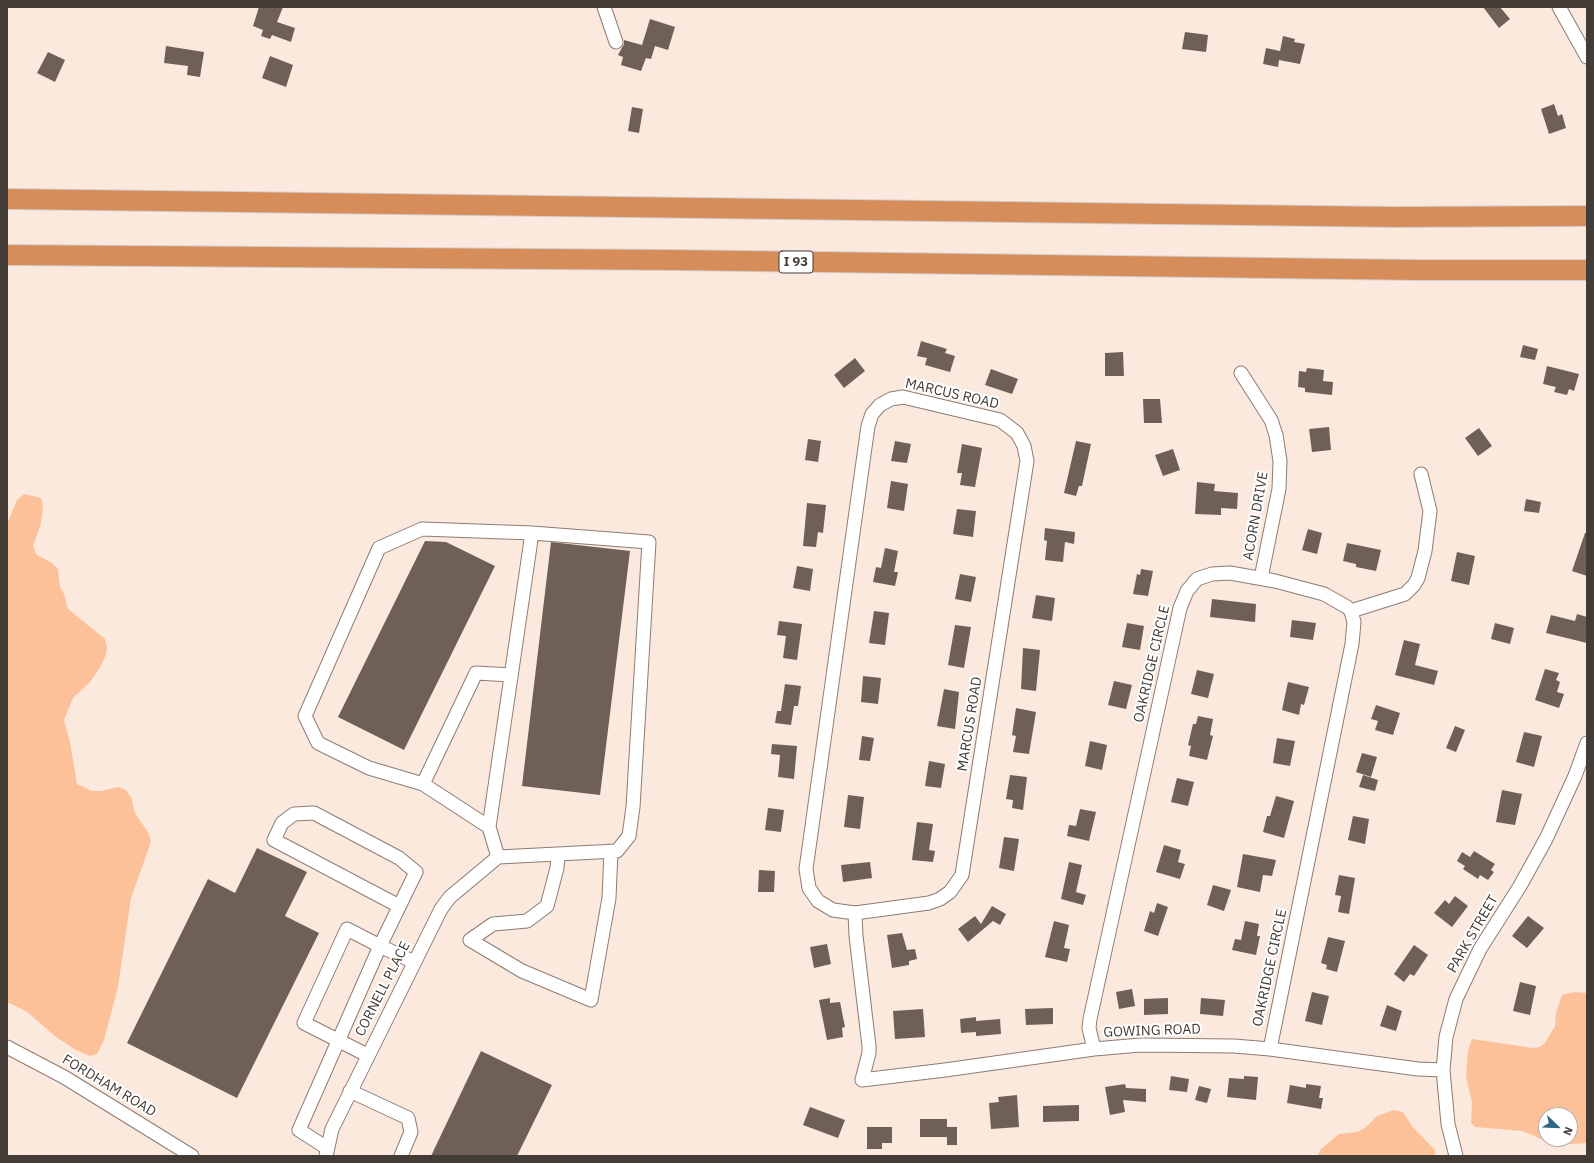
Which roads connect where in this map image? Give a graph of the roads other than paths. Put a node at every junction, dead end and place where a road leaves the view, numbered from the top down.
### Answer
1 (604, 7) edge
2 (1558, 7) edge
3 (616, 42) dead end
4 (1587, 57) edge
5 (7, 199) edge
6 (1587, 216) edge
7 (7, 255) edge
8 (1587, 270) edge
9 (1241, 373) dead end
10 (1421, 474) dead end
11 (532, 533) junction
12 (1261, 578) junction
13 (1351, 611) junction
14 (511, 675) junction
15 (1587, 743) edge
16 (423, 784) junction
17 (489, 827) junction
18 (611, 851) junction
19 (558, 854) junction
20 (498, 857) junction
21 (399, 906) junction
22 (855, 913) junction
23 (380, 946) junction
24 (414, 962) junction
25 (338, 1040) junction
26 (7, 1047) edge
27 (1094, 1049) junction
28 (1270, 1049) junction
29 (367, 1055) junction
30 (1443, 1070) junction
31 (350, 1091) junction
32 (327, 1152) edge
33 (192, 1156) edge
34 (401, 1156) edge
35 (1456, 1156) edge

1 - 3 street
2 - 4 street
5 - 6 highway
7 - 8 highway, I 93
9 - 12 street, ACORN DRIVE
10 - 13 street
11 - 14 street
11 - 16 street
11 - 18 street
12 - 13 street, OAKRIDGE CIRCLE
12 - 27 street, OAKRIDGE CIRCLE
13 - 28 street, OAKRIDGE CIRCLE
14 - 16 street
14 - 17 street
15 - 30 street, PARK STREET
16 - 17 street
17 - 20 street
18 - 19 street
18 - 19 street
19 - 20 street
20 - 24 street, CORNELL PLACE
21 - 21 street
21 - 23 street
22 - 22 street, MARCUS ROAD
22 - 27 street, GOWING ROAD
23 - 24 street
23 - 25 street
23 - 25 street
24 - 29 street, CORNELL PLACE
25 - 29 street
25 - 32 street
26 - 33 street, FORDHAM ROAD
27 - 28 street, GOWING ROAD
28 - 30 street, GOWING ROAD
29 - 31 street, CORNELL PLACE
30 - 35 street, PARK STREET
31 - 32 street, CORNELL PLACE
31 - 34 street

